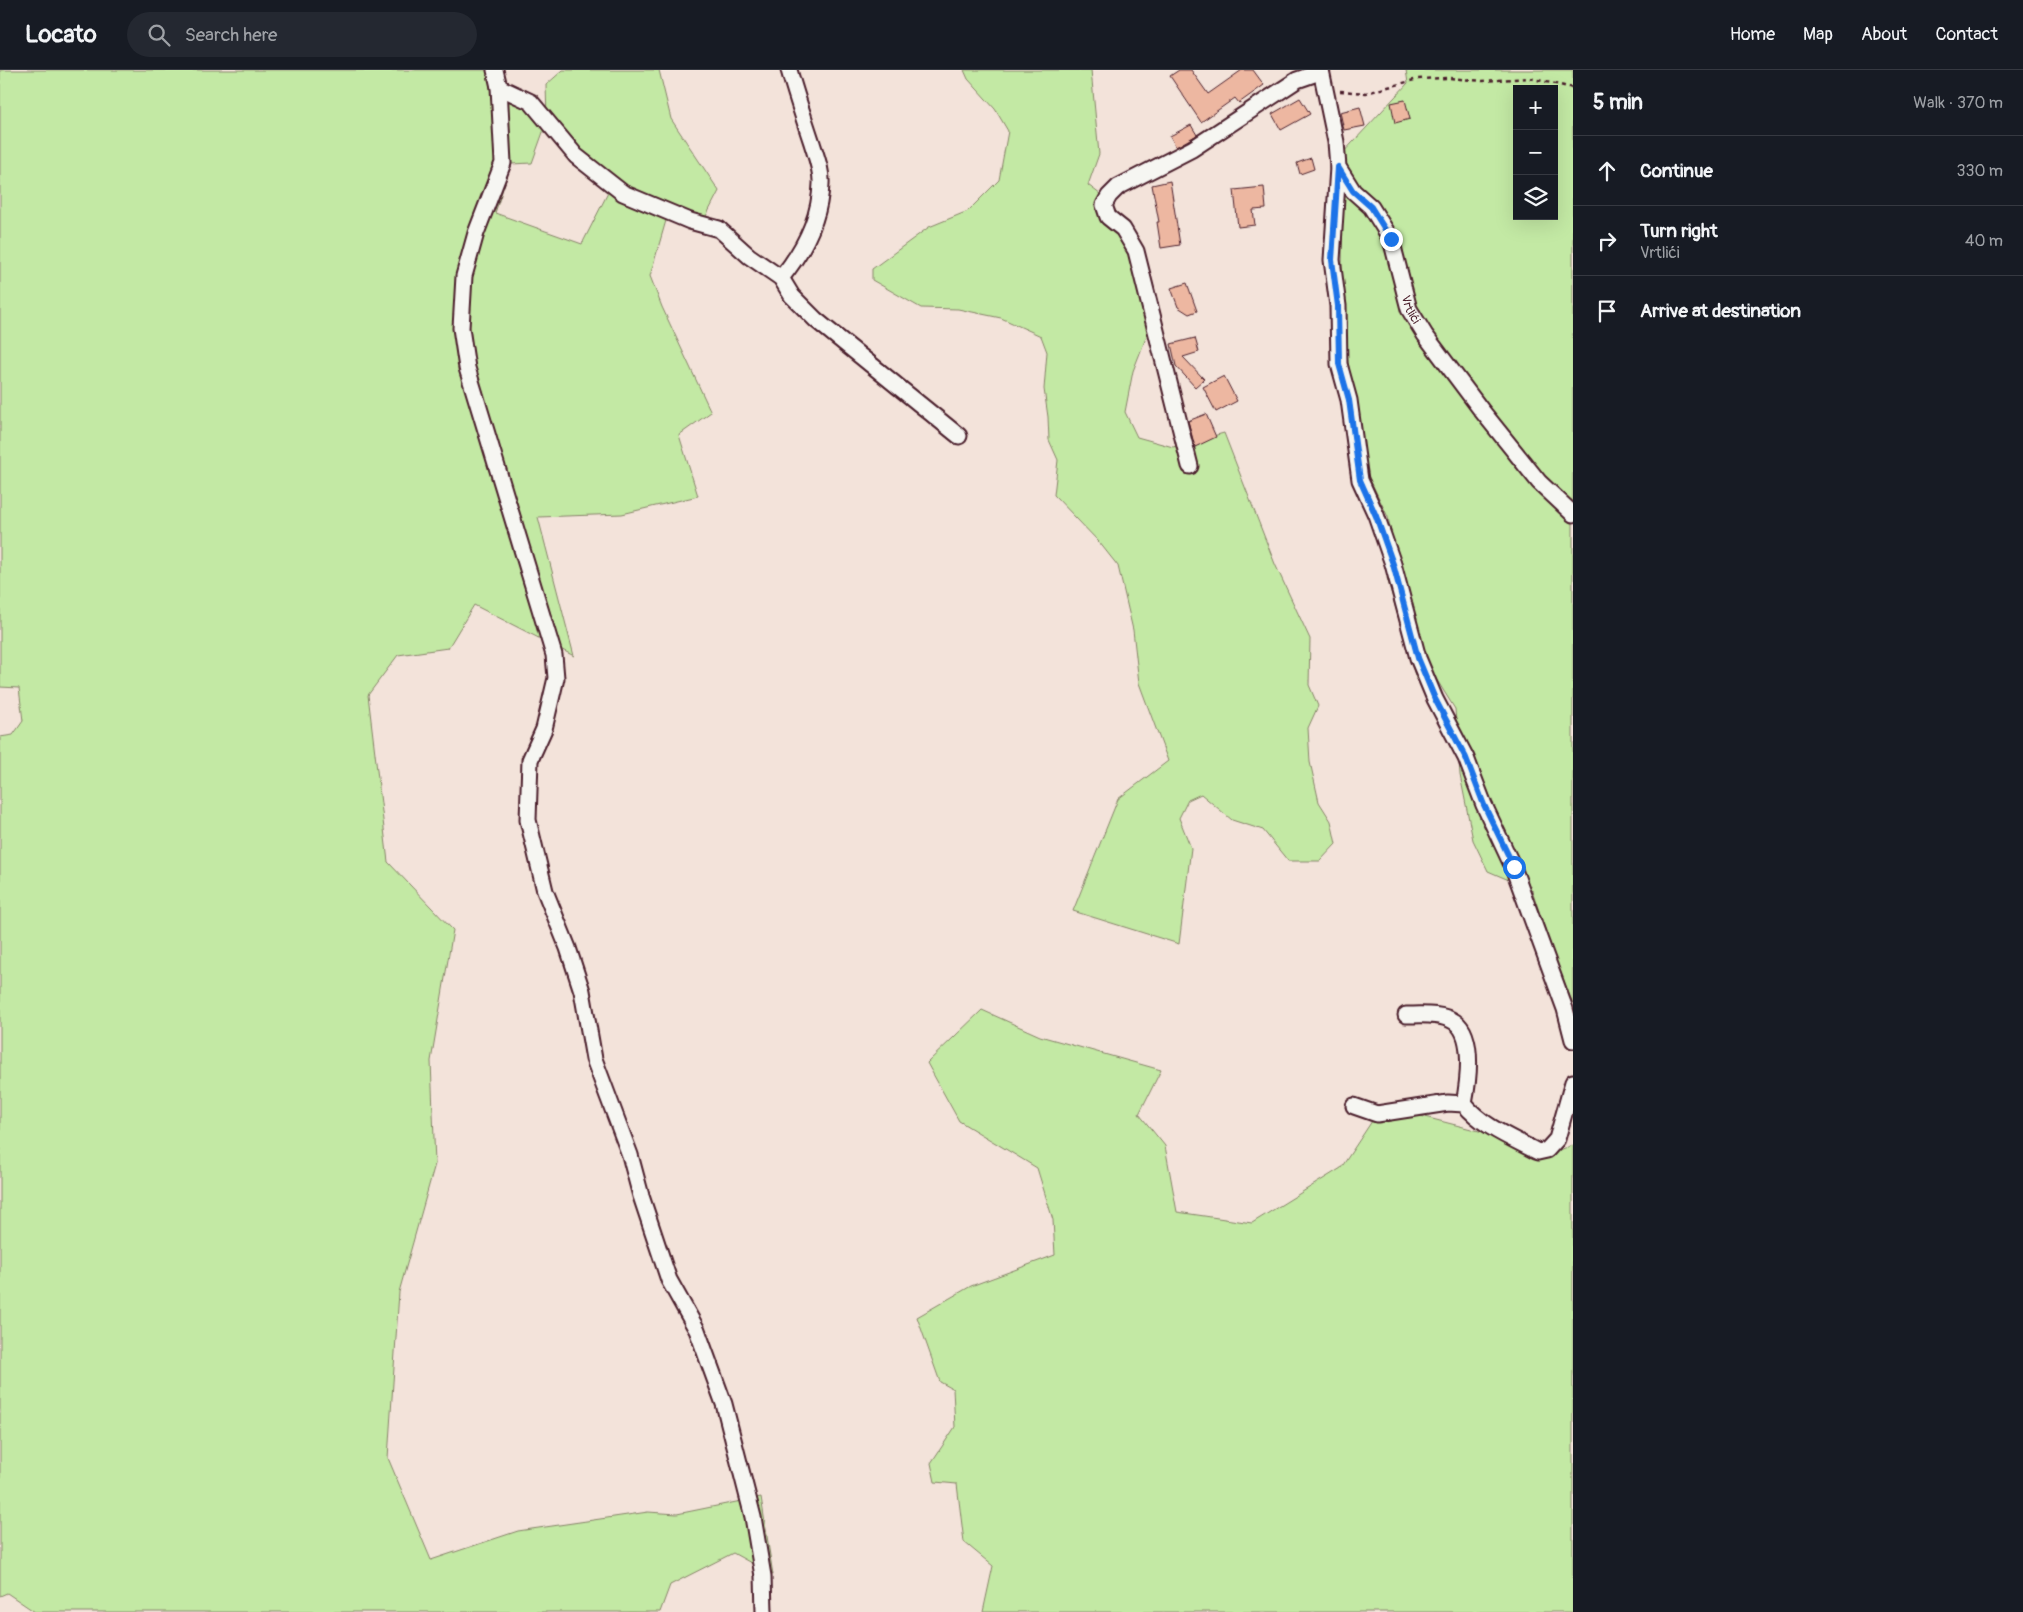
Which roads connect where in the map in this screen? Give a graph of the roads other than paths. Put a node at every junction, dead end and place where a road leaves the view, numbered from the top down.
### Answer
1 (496, 70) edge
2 (789, 70) edge
3 (1320, 71) edge
4 (499, 87) junction
5 (1338, 167) junction
6 (782, 278) junction
7 (959, 436) dead end
8 (1190, 466) dead end
9 (1573, 514) edge
10 (1406, 1015) dead end
11 (1573, 1040) edge
12 (1573, 1082) edge
13 (1464, 1104) junction
14 (1354, 1106) dead end
15 (764, 1612) edge

1 - 4 street
2 - 6 street
3 - 5 street, Vrtlići
3 - 8 street
4 - 6 street
4 - 15 street
5 - 9 street, Vrtlići
5 - 11 street
6 - 7 street
10 - 13 street
12 - 13 street
13 - 14 street

